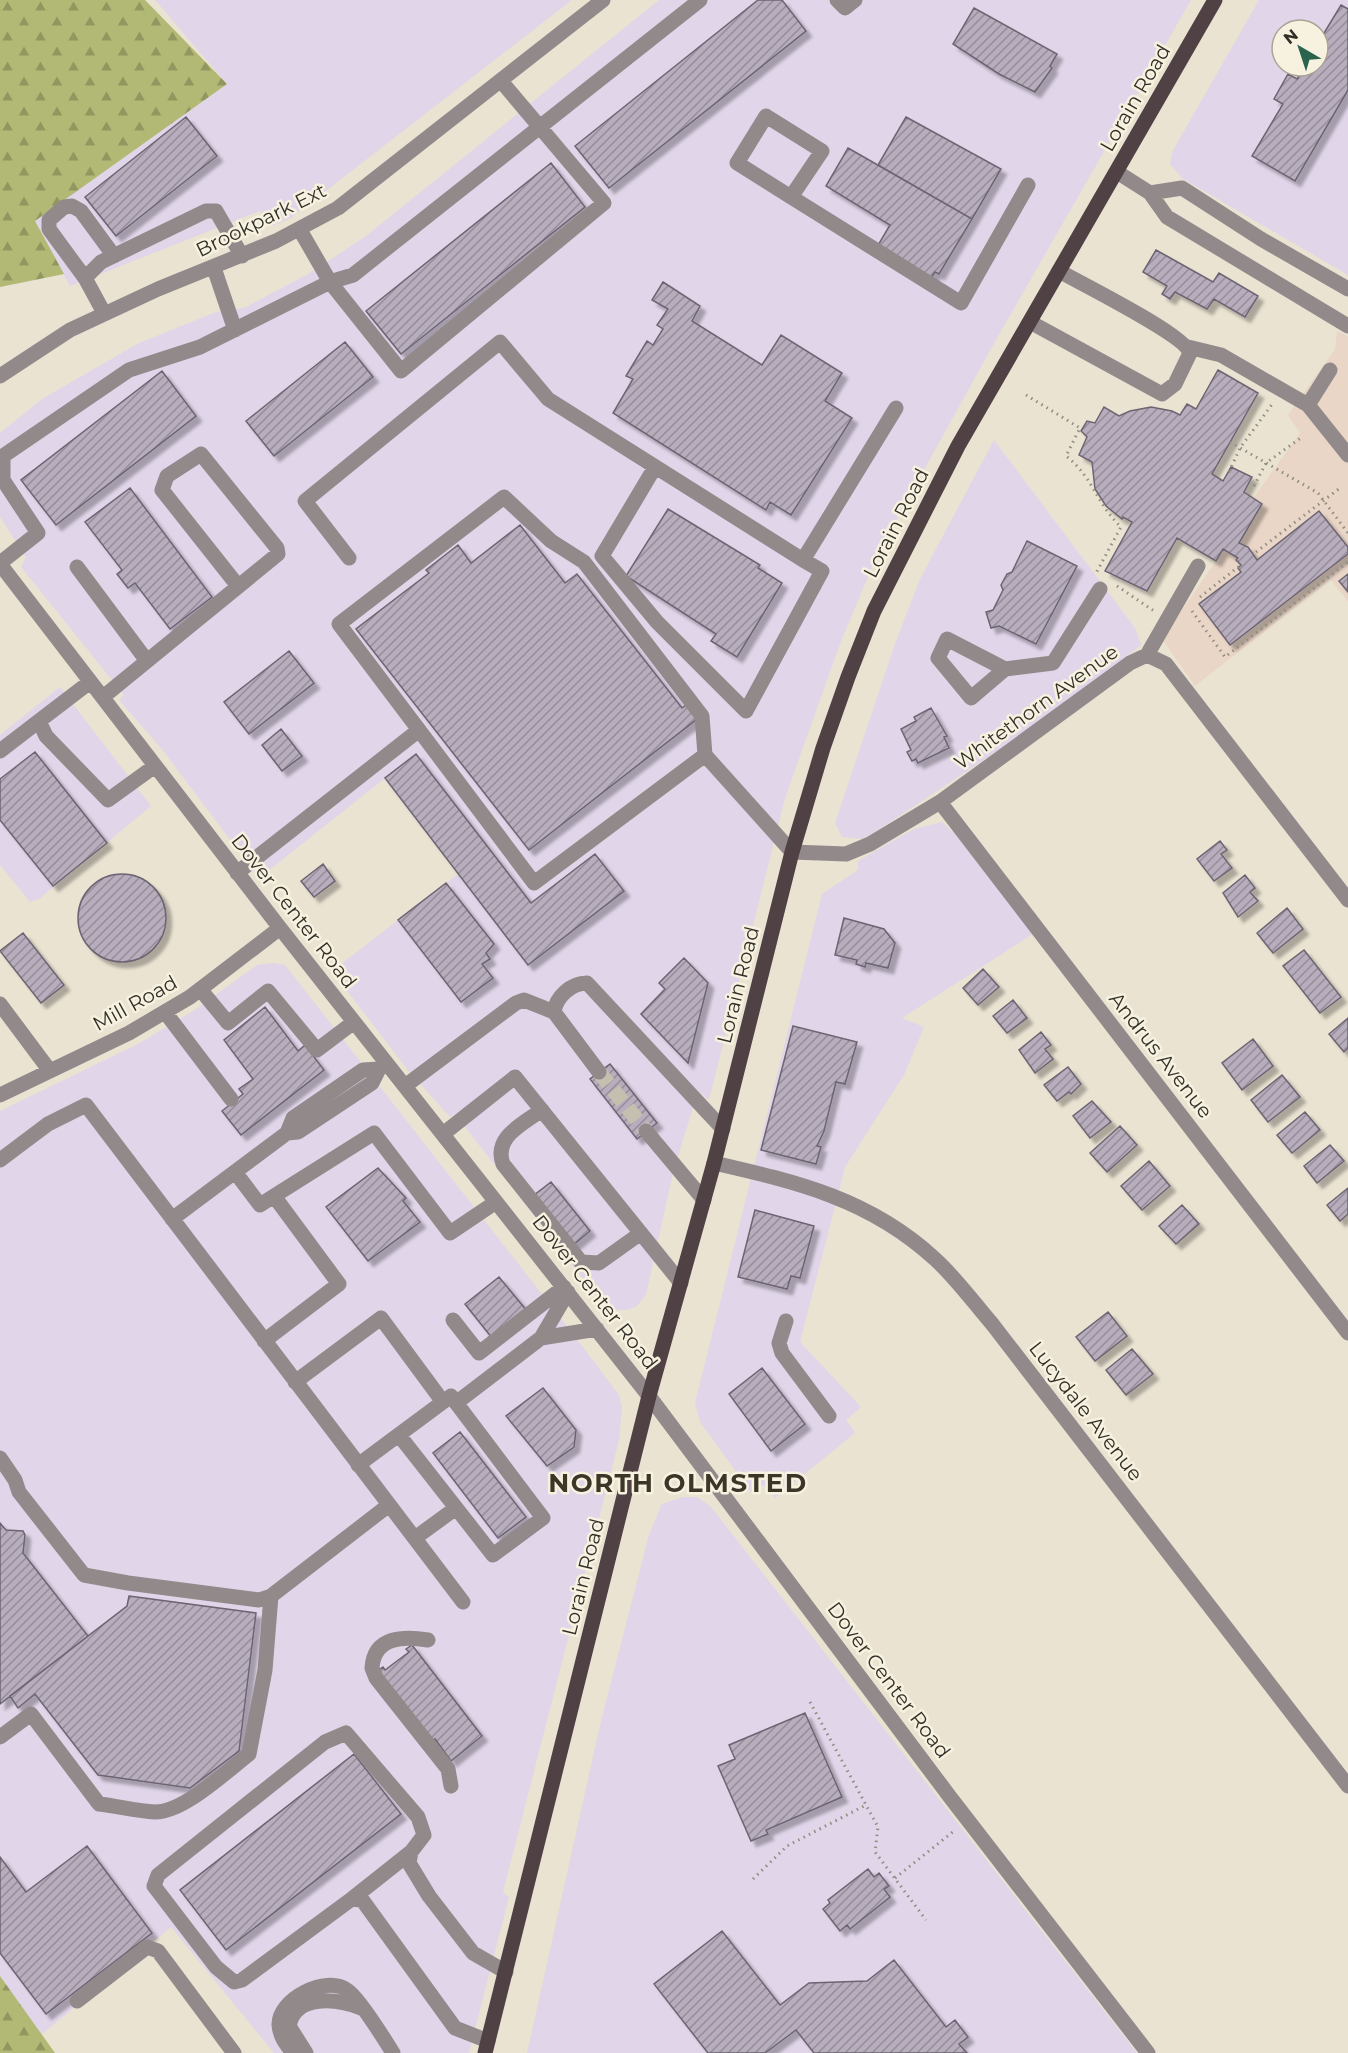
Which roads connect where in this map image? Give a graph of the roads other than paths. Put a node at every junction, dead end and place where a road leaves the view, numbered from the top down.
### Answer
1 (603, 0) edge
2 (700, 0) edge
3 (837, 0) edge
4 (855, 0) edge
5 (1215, 0) edge
6 (501, 81) junction
7 (539, 128) junction
8 (1117, 172) junction
9 (1028, 185) dead end
10 (1150, 193) junction
11 (791, 197) junction
12 (300, 230) junction
13 (114, 256) junction
14 (242, 256) junction
15 (214, 268) junction
16 (1059, 271) junction
17 (85, 278) junction
18 (330, 282) junction
19 (1348, 289) edge
20 (104, 313) junction
21 (1030, 322) junction
22 (1348, 326) edge
23 (235, 330) junction
24 (1188, 347) junction
25 (1330, 370) dead end
26 (0, 376) edge
27 (1308, 405) junction
28 (896, 408) dead end
29 (1348, 455) edge
30 (655, 467) junction
31 (349, 558) dead end
32 (803, 560) junction
33 (0, 563) edge
34 (1198, 566) dead end
35 (77, 567) dead end
36 (1106, 584) road end
37 (238, 586) junction
38 (1147, 655) junction
39 (147, 661) junction
40 (1005, 669) dead end
41 (90, 682) junction
42 (102, 698) junction
43 (39, 721) junction
44 (419, 730) junction
45 (0, 751) edge
46 (705, 755) junction
47 (155, 766) junction
48 (940, 802) junction
49 (792, 852) junction
50 (237, 873) junction
51 (1348, 900) edge
52 (280, 928) junction
53 (200, 989) junction
54 (0, 1004) edge
55 (165, 1012) junction
56 (554, 1012) junction
57 (354, 1022) junction
58 (383, 1066) junction
59 (50, 1071) junction
60 (600, 1072) tunnel mouth
61 (405, 1086) junction
62 (0, 1095) edge
63 (231, 1099) dead end
64 (542, 1110) junction
65 (723, 1129) junction
66 (646, 1131) tunnel mouth
67 (443, 1134) junction
68 (0, 1160) edge
69 (714, 1163) junction
70 (235, 1172) junction
71 (274, 1196) junction
72 (704, 1200) junction
73 (496, 1202) junction
74 (172, 1219) junction
75 (640, 1233) junction
76 (681, 1283) junction
77 (566, 1290) junction
78 (453, 1320) dead end
79 (786, 1322) dead end
80 (597, 1329) junction
81 (1348, 1333) edge
82 (541, 1338) junction
83 (264, 1341) junction
84 (296, 1382) junction
85 (650, 1396) junction
86 (450, 1402) junction
87 (829, 1416) dead end
88 (399, 1435) junction
89 (0, 1458) edge
90 (358, 1465) junction
91 (389, 1505) junction
92 (456, 1508) junction
93 (415, 1538) junction
94 (271, 1596) junction
95 (463, 1602) dead end
96 (428, 1640) dead end
97 (0, 1737) edge
98 (1348, 1785) edge
99 (451, 1786) dead end
100 (411, 1852) junction
101 (353, 1898) junction
102 (506, 1972) junction
103 (77, 2001) dead end
104 (361, 2008) junction
105 (486, 2047) edge
106 (234, 2053) edge
107 (293, 2053) edge
108 (306, 2053) edge
109 (393, 2053) edge
110 (1148, 2053) edge

1 - 6 street, Brookpark Ext
2 - 7 street
3 - 4 street
5 - 8 main road, Lorain Road
6 - 7 street
6 - 12 street, Brookpark Ext
7 - 18 street
7 - 18 street
8 - 10 street
8 - 16 main road, Lorain Road
9 - 11 street
10 - 19 street
10 - 22 street
11 - 11 street
12 - 14 street, Brookpark Ext
12 - 18 street
13 - 14 street
13 - 17 street
13 - 17 street
14 - 15 street, Brookpark Ext
15 - 20 street, Brookpark Ext
15 - 23 street
16 - 21 main road, Lorain Road
16 - 24 street
17 - 20 street
18 - 23 street
20 - 26 street, Brookpark Ext
21 - 24 street
21 - 49 main road, Lorain Road
23 - 33 street
24 - 27 street
25 - 27 street
27 - 29 street
28 - 32 street
30 - 31 street
30 - 32 street
30 - 32 street
33 - 41 street, Dover Center Road
34 - 38 street
35 - 39 street
36 - 40 street
37 - 37 street
37 - 39 street
38 - 48 street, Whitethorn Avenue
38 - 51 street, Whitethorn Avenue
39 - 42 street
41 - 42 street, Dover Center Road
41 - 43 street
42 - 47 street, Dover Center Road
43 - 45 street
43 - 47 street
44 - 46 street
44 - 46 street
44 - 50 street
46 - 49 street
47 - 50 street, Dover Center Road
48 - 49 street, Whitethorn Avenue
48 - 81 street, Andrus Avenue
49 - 65 main road, Lorain Road
50 - 52 street, Dover Center Road
52 - 53 street, Mill Road
52 - 57 street, Dover Center Road
53 - 55 street, Mill Road
53 - 57 street
54 - 59 street
55 - 59 street, Mill Road
55 - 63 street
56 - 60 street
56 - 61 street
56 - 65 street
57 - 58 street, Dover Center Road
58 - 61 street, Dover Center Road
58 - 70 street
59 - 62 street, Mill Road
61 - 67 street, Dover Center Road
64 - 67 street
64 - 75 street
64 - 75 street
65 - 69 main road, Lorain Road
66 - 72 street
67 - 73 street, Dover Center Road
68 - 74 street
69 - 72 main road, Lorain Road
69 - 98 street, Lucydale Avenue
70 - 71 street
70 - 74 street
71 - 73 street
71 - 83 street
72 - 76 main road, Lorain Road
73 - 77 street, Dover Center Road
74 - 83 street
75 - 76 street
76 - 85 main road, Lorain Road
77 - 78 street
77 - 80 street, Dover Center Road
77 - 82 street
79 - 87 street
80 - 82 street
80 - 85 street, Dover Center Road
82 - 86 street
83 - 84 street
84 - 86 street
84 - 90 street
85 - 102 main road, Lorain Road
85 - 110 street, Dover Center Road
86 - 88 street
86 - 92 street
88 - 90 street
88 - 92 street
89 - 94 street
90 - 91 street
91 - 93 street
91 - 94 street
92 - 93 street
93 - 95 street
94 - 97 street
96 - 99 street
100 - 101 street
100 - 101 street
100 - 102 street
101 - 105 street
102 - 105 main road, Lorain Road
103 - 106 street
104 - 107 street
104 - 108 street
104 - 109 street

